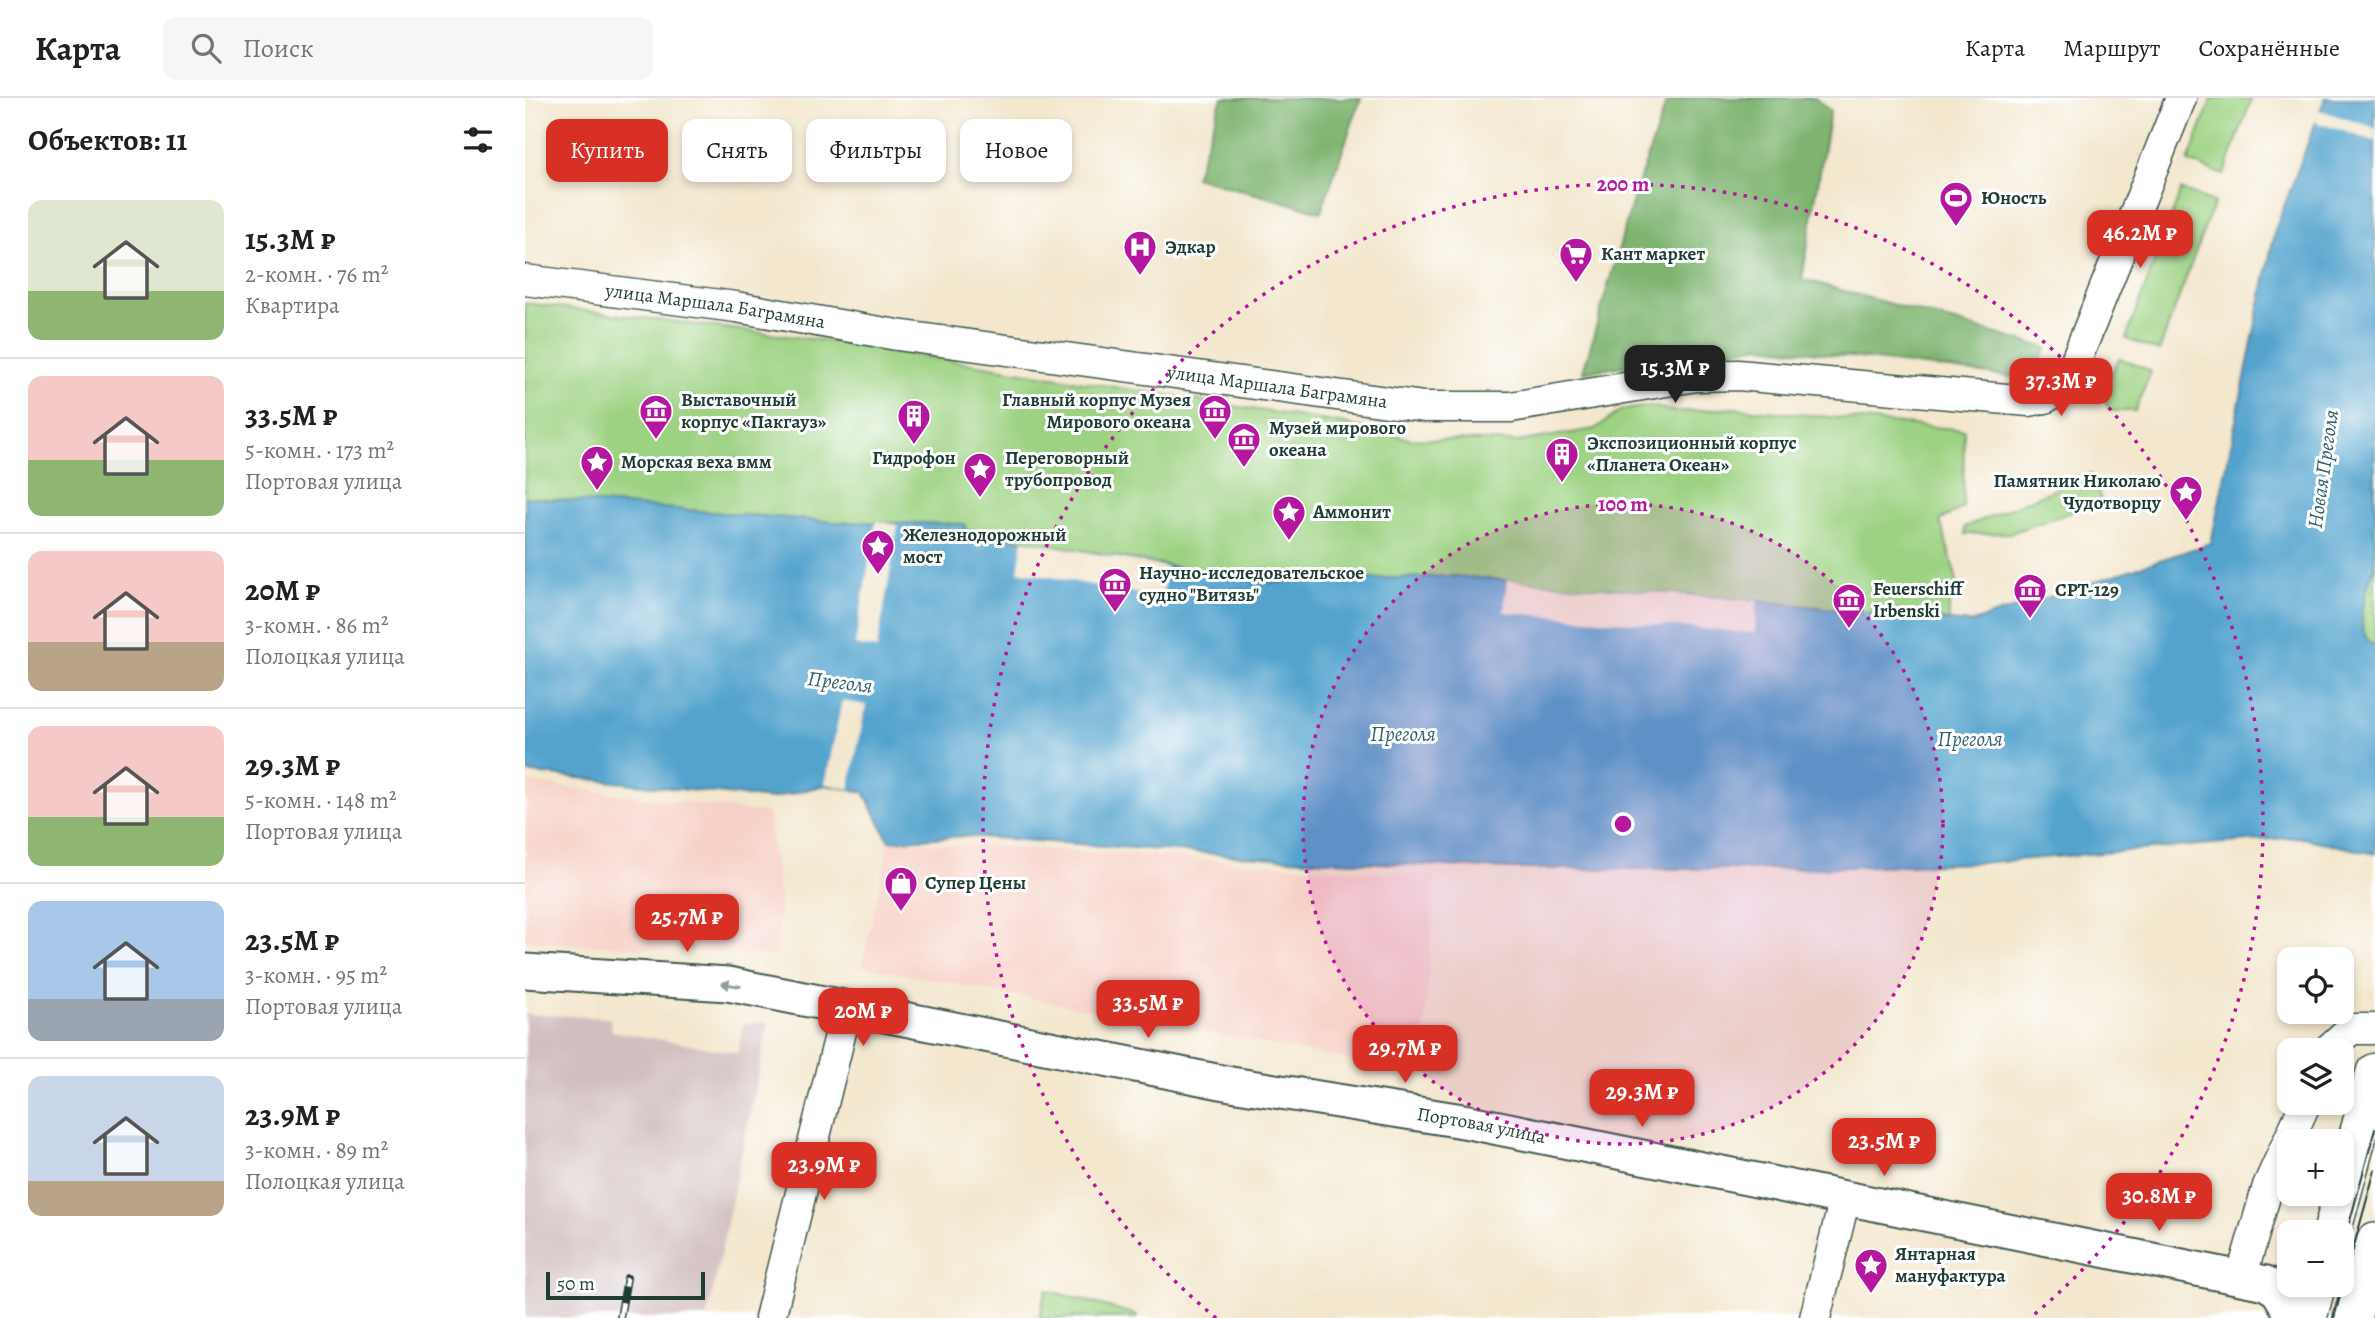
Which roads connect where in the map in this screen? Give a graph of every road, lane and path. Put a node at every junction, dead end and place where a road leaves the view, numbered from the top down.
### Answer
1 (2181, 98) edge
2 (525, 280) edge
3 (525, 971) edge
4 (847, 1007) junction
5 (2375, 1029) edge
6 (2341, 1038) edge
7 (2375, 1072) edge
8 (2300, 1115) edge
9 (1845, 1198) junction
10 (2334, 1220) edge
11 (2375, 1242) edge
12 (2266, 1276) edge
13 (2314, 1297) edge
14 (770, 1318) edge
15 (1815, 1318) edge
16 (2294, 1318) edge
17 (2308, 1318) edge
18 (2352, 1318) edge

1 - 2 street, улица Маршала Баграмяна
4 -> 3 main road, Портовая улица
4 - 9 main road, Портовая улица
4 - 14 street
5 - 6 street
7 - 10 main road
8 - 12 street
9 - 12 main road, Портовая улица
9 - 15 street
11 - 18 main road
12 - 16 main road
13 - 17 main road

